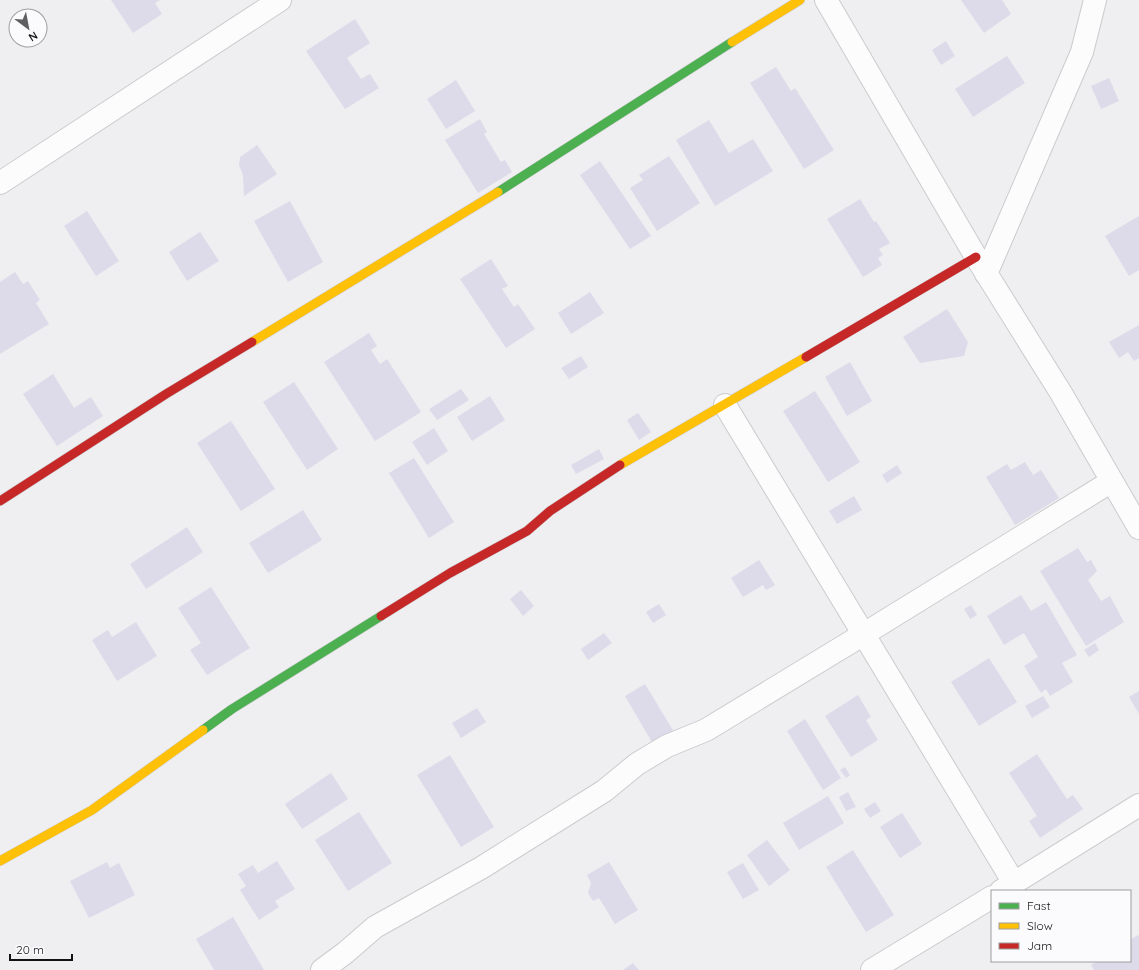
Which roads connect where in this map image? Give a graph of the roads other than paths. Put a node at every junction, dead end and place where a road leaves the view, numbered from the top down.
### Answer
1 (280, 0) edge
2 (800, 0) edge
3 (826, 0) edge
4 (1095, 0) edge
5 (0, 183) edge
6 (981, 266) junction
7 (725, 405) junction
8 (1112, 481) junction
9 (0, 501) edge
10 (1139, 528) edge
11 (864, 634) junction
12 (1139, 805) edge
13 (0, 861) edge
14 (1008, 887) edge
15 (991, 898) edge
16 (322, 970) edge
17 (872, 970) edge

1 - 5 street
2 - 9 street
3 - 6 street
4 - 6 street
6 - 7 street
6 - 8 street
7 - 11 street
7 - 13 street
8 - 10 street
8 - 11 street
11 - 14 street
11 - 16 street
12 - 14 street
15 - 17 street

